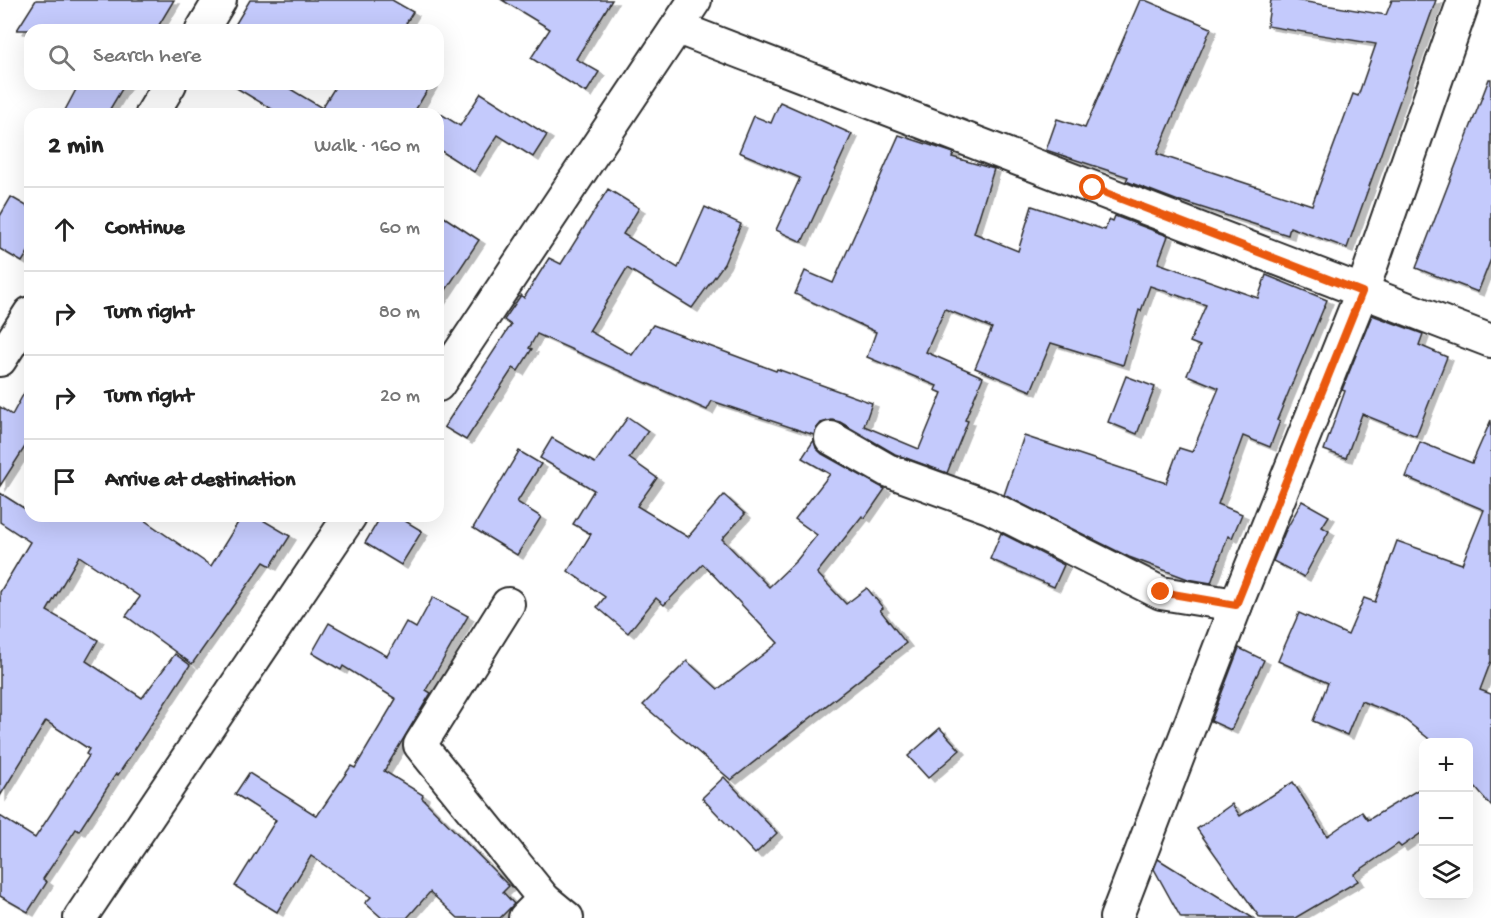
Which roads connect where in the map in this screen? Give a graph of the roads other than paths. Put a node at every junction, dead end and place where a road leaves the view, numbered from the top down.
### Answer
1 (220, 0) edge
2 (695, 0) edge
3 (1464, 0) edge
4 (206, 24) edge
5 (678, 28) junction
6 (166, 90) edge
7 (156, 108) edge
8 (1362, 292) junction
9 (24, 322) edge
10 (1491, 341) edge
11 (0, 360) edge
12 (444, 376) edge
13 (831, 438) dead end
14 (346, 522) edge
15 (508, 604) dead end
16 (1236, 605) junction
17 (545, 912) edge
18 (80, 918) edge
19 (1116, 918) edge

1 - 4 street
2 - 5 street
3 - 8 street
5 - 8 street
5 - 12 street
6 - 7 street
8 - 10 street
8 - 16 street
9 - 11 street
13 - 16 street
14 - 18 street
15 - 17 street
16 - 19 street

